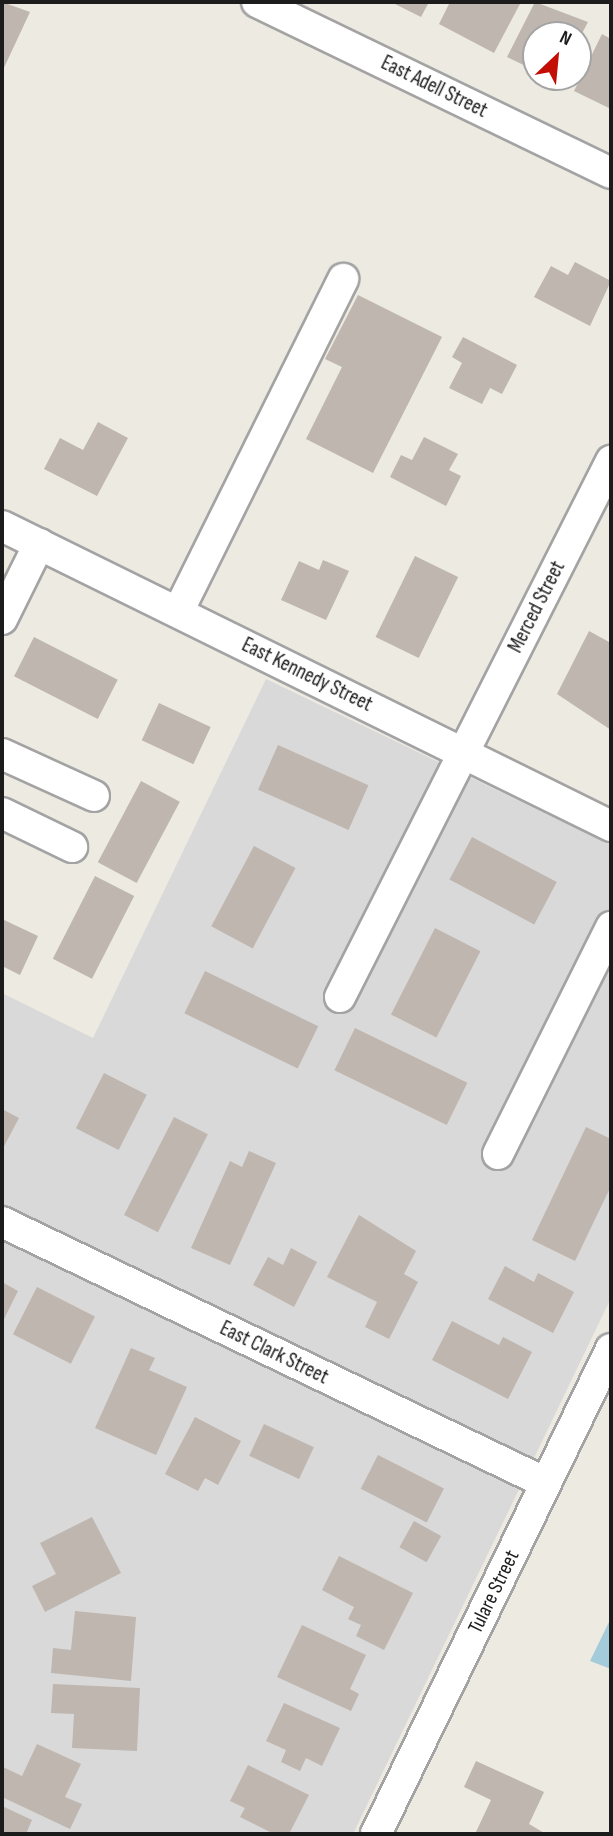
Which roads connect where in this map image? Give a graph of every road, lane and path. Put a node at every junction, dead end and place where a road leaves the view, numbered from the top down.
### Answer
1 (257, 2) edge
2 (611, 173) edge
3 (343, 279) dead end
4 (611, 461) edge
5 (2, 526) edge
6 (39, 544) junction
7 (178, 612) junction
8 (2, 620) edge
9 (463, 752) junction
10 (2, 754) edge
11 (94, 796) dead end
12 (2, 813) edge
13 (611, 826) edge
14 (72, 847) dead end
15 (611, 927) edge
16 (340, 998) dead end
17 (498, 1154) dead end
18 (2, 1222) edge
19 (611, 1349) edge
20 (546, 1483) junction
21 (376, 1834) edge

1 - 2 street, East Adell Street
3 - 7 street
4 - 9 street, Merced Street
5 - 6 street, East Kennedy Street
6 - 7 street, East Kennedy Street
6 - 8 street
7 - 9 street, East Kennedy Street
9 - 13 street, East Kennedy Street
9 - 16 street, Merced Street
10 - 11 street
12 - 14 street
15 - 17 street
18 - 20 street, East Clark Street
19 - 20 street, Tulare Street
20 - 21 street, Tulare Street

